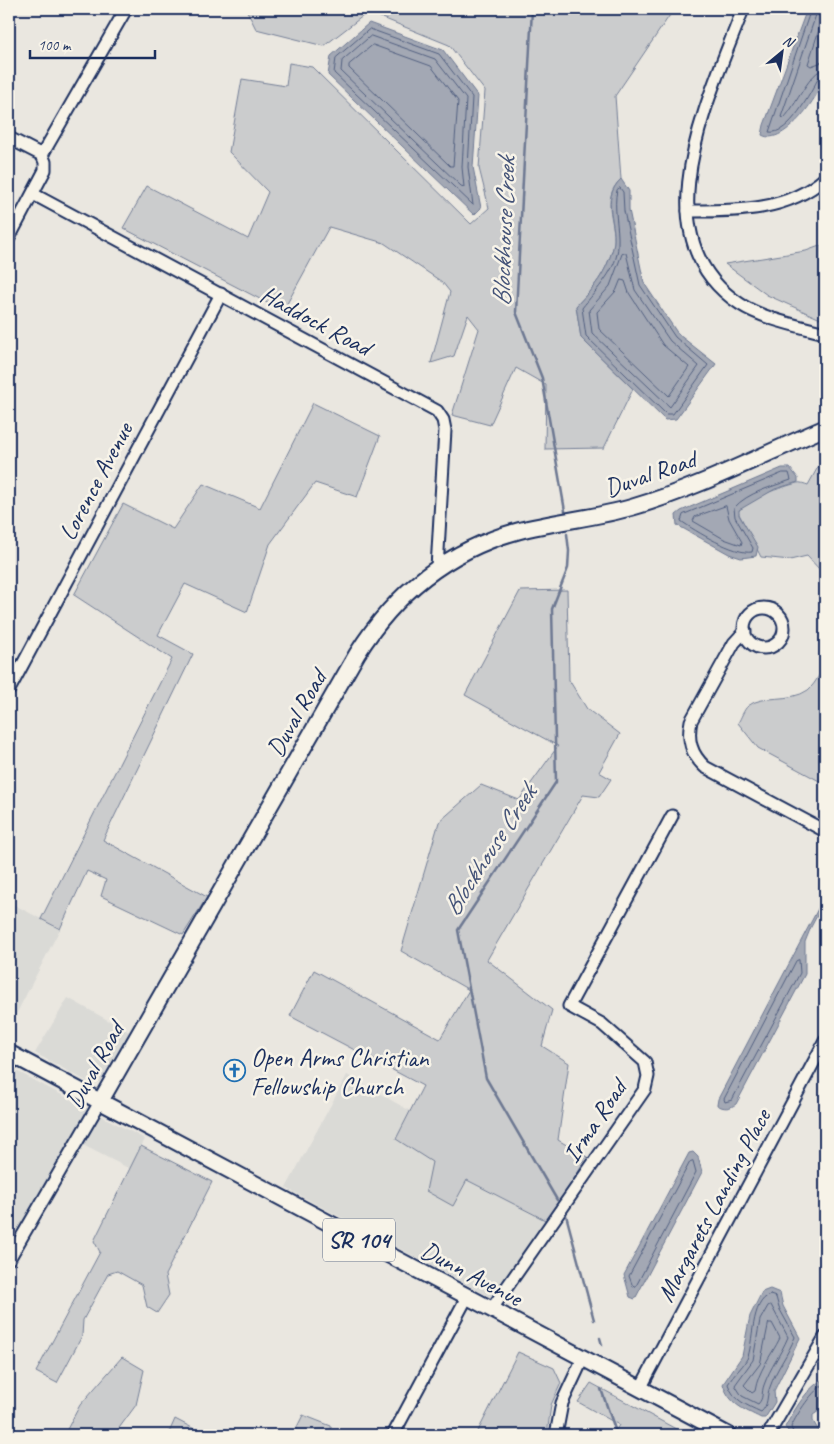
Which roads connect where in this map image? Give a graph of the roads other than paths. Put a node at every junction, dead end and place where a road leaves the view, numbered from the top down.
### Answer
1 (126, 9) edge
2 (743, 9) edge
3 (9, 138) edge
4 (42, 156) junction
5 (825, 178) edge
6 (33, 194) junction
7 (688, 210) junction
8 (9, 238) edge
9 (221, 294) junction
10 (823, 334) edge
11 (825, 428) edge
12 (437, 568) junction
13 (745, 631) dead end
14 (9, 690) edge
15 (672, 816) dead end
16 (825, 831) edge
17 (825, 1041) edge
18 (9, 1053) edge
19 (100, 1102) junction
20 (9, 1258) edge
21 (467, 1297) junction
22 (491, 1310) junction
23 (825, 1337) edge
24 (583, 1358) junction
25 (640, 1389) junction
26 (393, 1435) edge
27 (556, 1435) edge
28 (728, 1435) edge
29 (768, 1435) edge

1 - 4 street
2 - 7 street
3 - 4 street
4 - 6 street
5 - 7 street
6 - 8 street
6 - 9 street, Haddock Road
7 - 10 street
9 - 12 street, Haddock Road
9 - 14 street, Lorence Avenue
11 - 12 main road, Duval Road
12 - 19 main road, Duval Road
13 - 16 street
15 - 22 street, Irma Road
17 - 25 street, Margarets Landing Place
18 - 19 main road, Dunn Avenue / SR 104
19 - 20 street, Duval Road
19 - 21 main road, Dunn Avenue / SR 104
21 - 22 main road, Dunn Avenue / SR 104
21 - 26 street
22 - 24 main road, Dunn Avenue / SR 104
23 - 29 street
24 - 25 main road, Dunn Avenue / SR 104
24 - 27 street
25 - 28 main road, Dunn Avenue / SR 104

